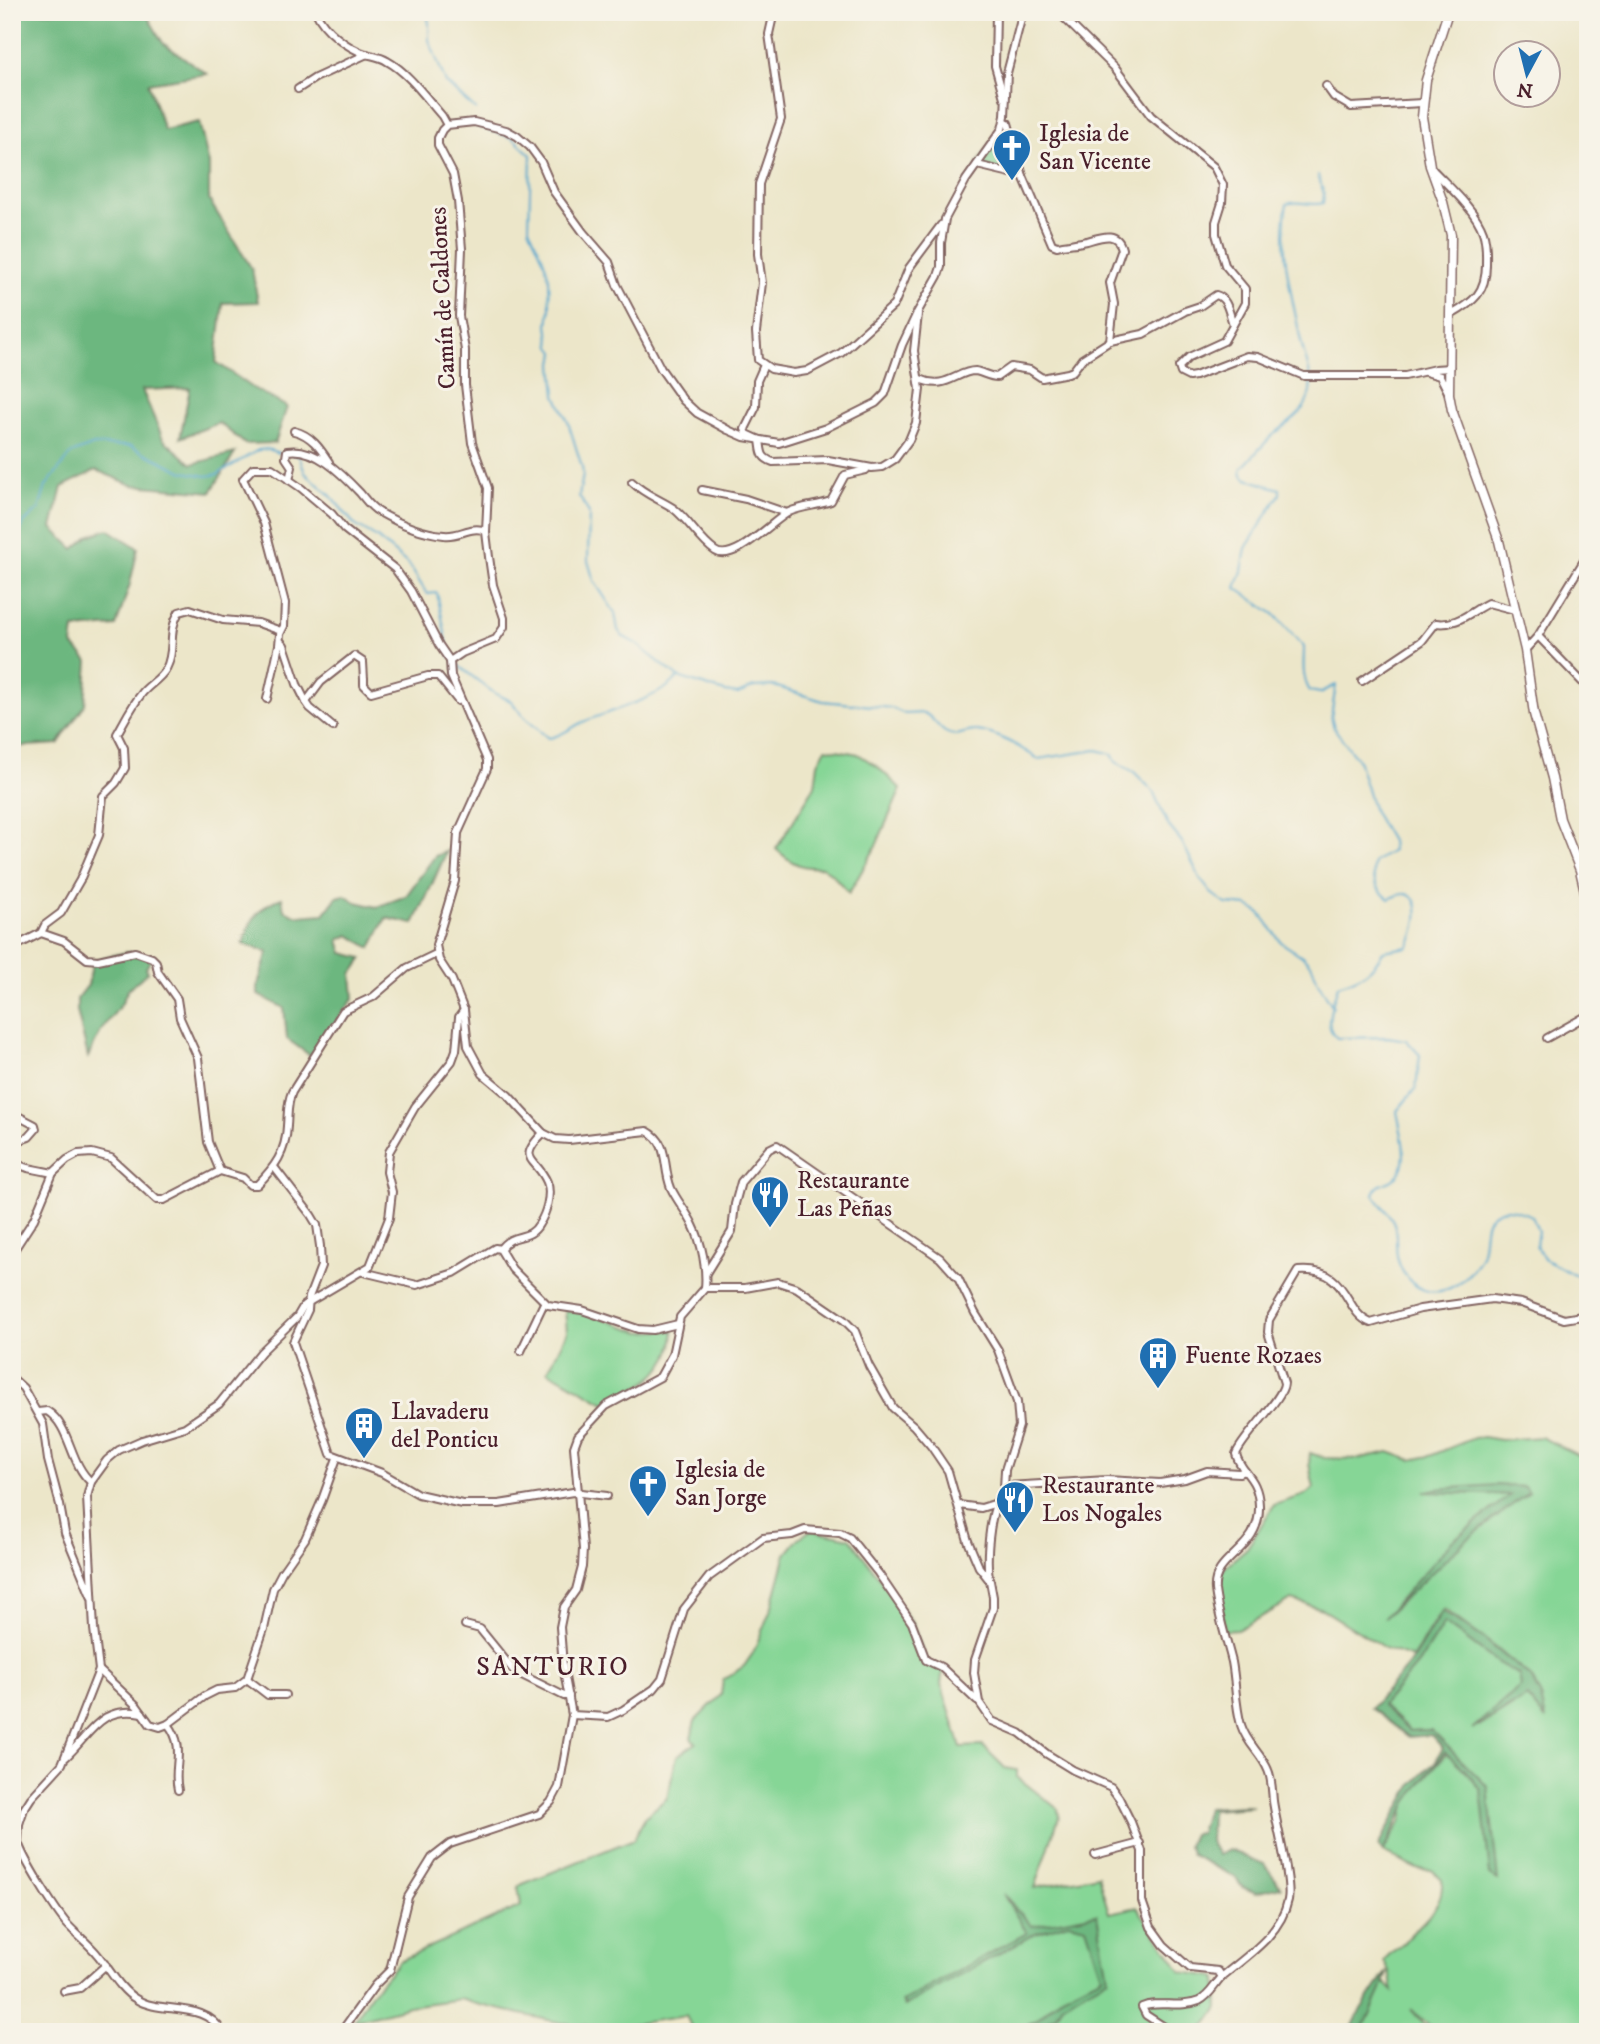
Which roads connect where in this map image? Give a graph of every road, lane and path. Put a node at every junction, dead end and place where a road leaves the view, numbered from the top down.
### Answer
1 (316, 12) edge
2 (774, 12) edge
3 (996, 12) edge
4 (1023, 12) edge
5 (1058, 12) edge
6 (1448, 12) edge
7 (367, 54) junction
8 (1326, 86) dead end
9 (298, 89) dead end
10 (1422, 103) junction
11 (1005, 104) junction
12 (1004, 121) junction
13 (447, 125) junction
14 (977, 165) junction
15 (1430, 166) junction
16 (1023, 176) junction
17 (944, 219) junction
18 (917, 313) junction
19 (1451, 315) junction
20 (1233, 324) junction
21 (1110, 341) junction
22 (764, 365) junction
23 (1450, 371) junction
24 (1424, 372) junction
25 (1440, 376) junction
26 (919, 379) junction
27 (931, 383) junction
28 (1449, 394) junction
29 (920, 396) junction
30 (294, 431) dead end
31 (760, 440) junction
32 (332, 467) junction
33 (882, 467) junction
34 (289, 480) junction
35 (632, 482) dead end
36 (702, 490) dead end
37 (786, 513) junction
38 (486, 531) junction
39 (1588, 554) edge
40 (1515, 610) junction
41 (281, 631) junction
42 (1538, 636) junction
43 (280, 641) junction
44 (1525, 650) junction
45 (450, 661) junction
46 (1362, 681) dead end
47 (1588, 688) edge
48 (267, 699) dead end
49 (306, 702) junction
50 (463, 709) junction
51 (333, 727) dead end
52 (1588, 904) edge
53 (41, 933) junction
54 (12, 948) edge
55 (436, 954) junction
56 (464, 1010) junction
57 (1588, 1014) edge
58 (1548, 1038) dead end
59 (12, 1113) edge
60 (543, 1133) junction
61 (12, 1143) edge
62 (12, 1162) edge
63 (274, 1167) junction
64 (220, 1171) junction
65 (53, 1173) junction
66 (500, 1249) junction
67 (12, 1253) edge
68 (363, 1272) junction
69 (706, 1273) junction
70 (705, 1288) junction
71 (309, 1301) junction
72 (544, 1303) junction
73 (1588, 1315) edge
74 (678, 1324) junction
75 (521, 1351) dead end
76 (12, 1378) edge
77 (38, 1412) junction
78 (337, 1458) junction
79 (1244, 1471) junction
80 (91, 1482) junction
81 (1004, 1488) junction
82 (578, 1492) junction
83 (607, 1496) dead end
84 (998, 1503) junction
85 (959, 1505) junction
86 (990, 1581) junction
87 (93, 1601) junction
88 (465, 1625) dead end
89 (99, 1670) junction
90 (247, 1679) junction
91 (285, 1695) dead end
92 (569, 1696) junction
93 (979, 1702) junction
94 (143, 1714) junction
95 (572, 1715) junction
96 (168, 1724) junction
97 (65, 1758) junction
98 (178, 1790) dead end
99 (15, 1841) edge
100 (1140, 1843) junction
101 (1095, 1855) dead end
102 (106, 1965) junction
103 (1222, 1977) junction
104 (64, 1991) dead end
105 (222, 2032) edge
106 (341, 2032) edge
107 (1172, 2032) edge

1 - 7 street
2 - 22 street
3 - 11 street
4 - 11 street
5 - 20 street
6 - 10 street
7 - 9 street
7 - 13 street
8 - 10 street
10 - 15 street
11 - 12 street
12 - 14 street
12 - 16 street
13 - 31 street
13 - 38 street, Camín de Caldones
14 - 16 street
14 - 17 street
15 - 19 street
15 - 19 street
16 - 21 street
17 - 18 street
17 - 22 street
18 - 26 street
18 - 31 street
19 - 23 street
20 - 21 street
20 - 24 street
21 - 27 street
22 - 31 street
23 - 24 street
23 - 25 street
23 - 28 street
24 - 25 street
25 - 28 street
26 - 27 street
26 - 29 street
27 - 29 street
28 - 40 street
29 - 33 street
30 - 32 street
31 - 33 street
32 - 34 street
32 - 38 street
33 - 37 street
34 - 41 street
34 - 45 street
35 - 37 street
36 - 37 street
38 - 45 street, Camín de Caldones
39 - 42 street
40 - 44 street
40 - 46 street
41 - 43 street
41 - 53 street
42 - 44 street
42 - 47 street
43 - 48 street
43 - 49 street
44 - 52 street
45 - 50 street
49 - 50 street
49 - 51 street
50 - 55 street
53 - 54 street
53 - 64 street
55 - 56 street
55 - 63 street
56 - 60 street
56 - 68 street
57 - 58 street
59 - 61 street
60 - 66 street
60 - 69 street
62 - 65 street
63 - 64 street
63 - 71 street
64 - 65 street
65 - 67 street
66 - 68 street
66 - 72 street
68 - 71 street
69 - 70 street
69 - 81 street
70 - 74 street
70 - 85 street
71 - 78 street
71 - 80 street
72 - 74 street
72 - 75 street
73 - 79 street
74 - 82 street
76 - 77 street
77 - 80 street
77 - 87 street
78 - 82 street
78 - 90 street
79 - 81 street
79 - 103 street
80 - 87 street
81 - 84 street
82 - 83 street
82 - 92 street
84 - 85 street
84 - 86 street
85 - 86 street
86 - 93 street
87 - 89 street
88 - 92 street
89 - 94 street
89 - 97 street
90 - 91 street
90 - 96 street
92 - 95 street
93 - 95 street
93 - 100 street
94 - 96 street
94 - 97 street
95 - 106 street
96 - 98 street
97 - 99 street
99 - 102 street
100 - 101 street
100 - 103 street
102 - 104 street
102 - 105 street
103 - 107 street

